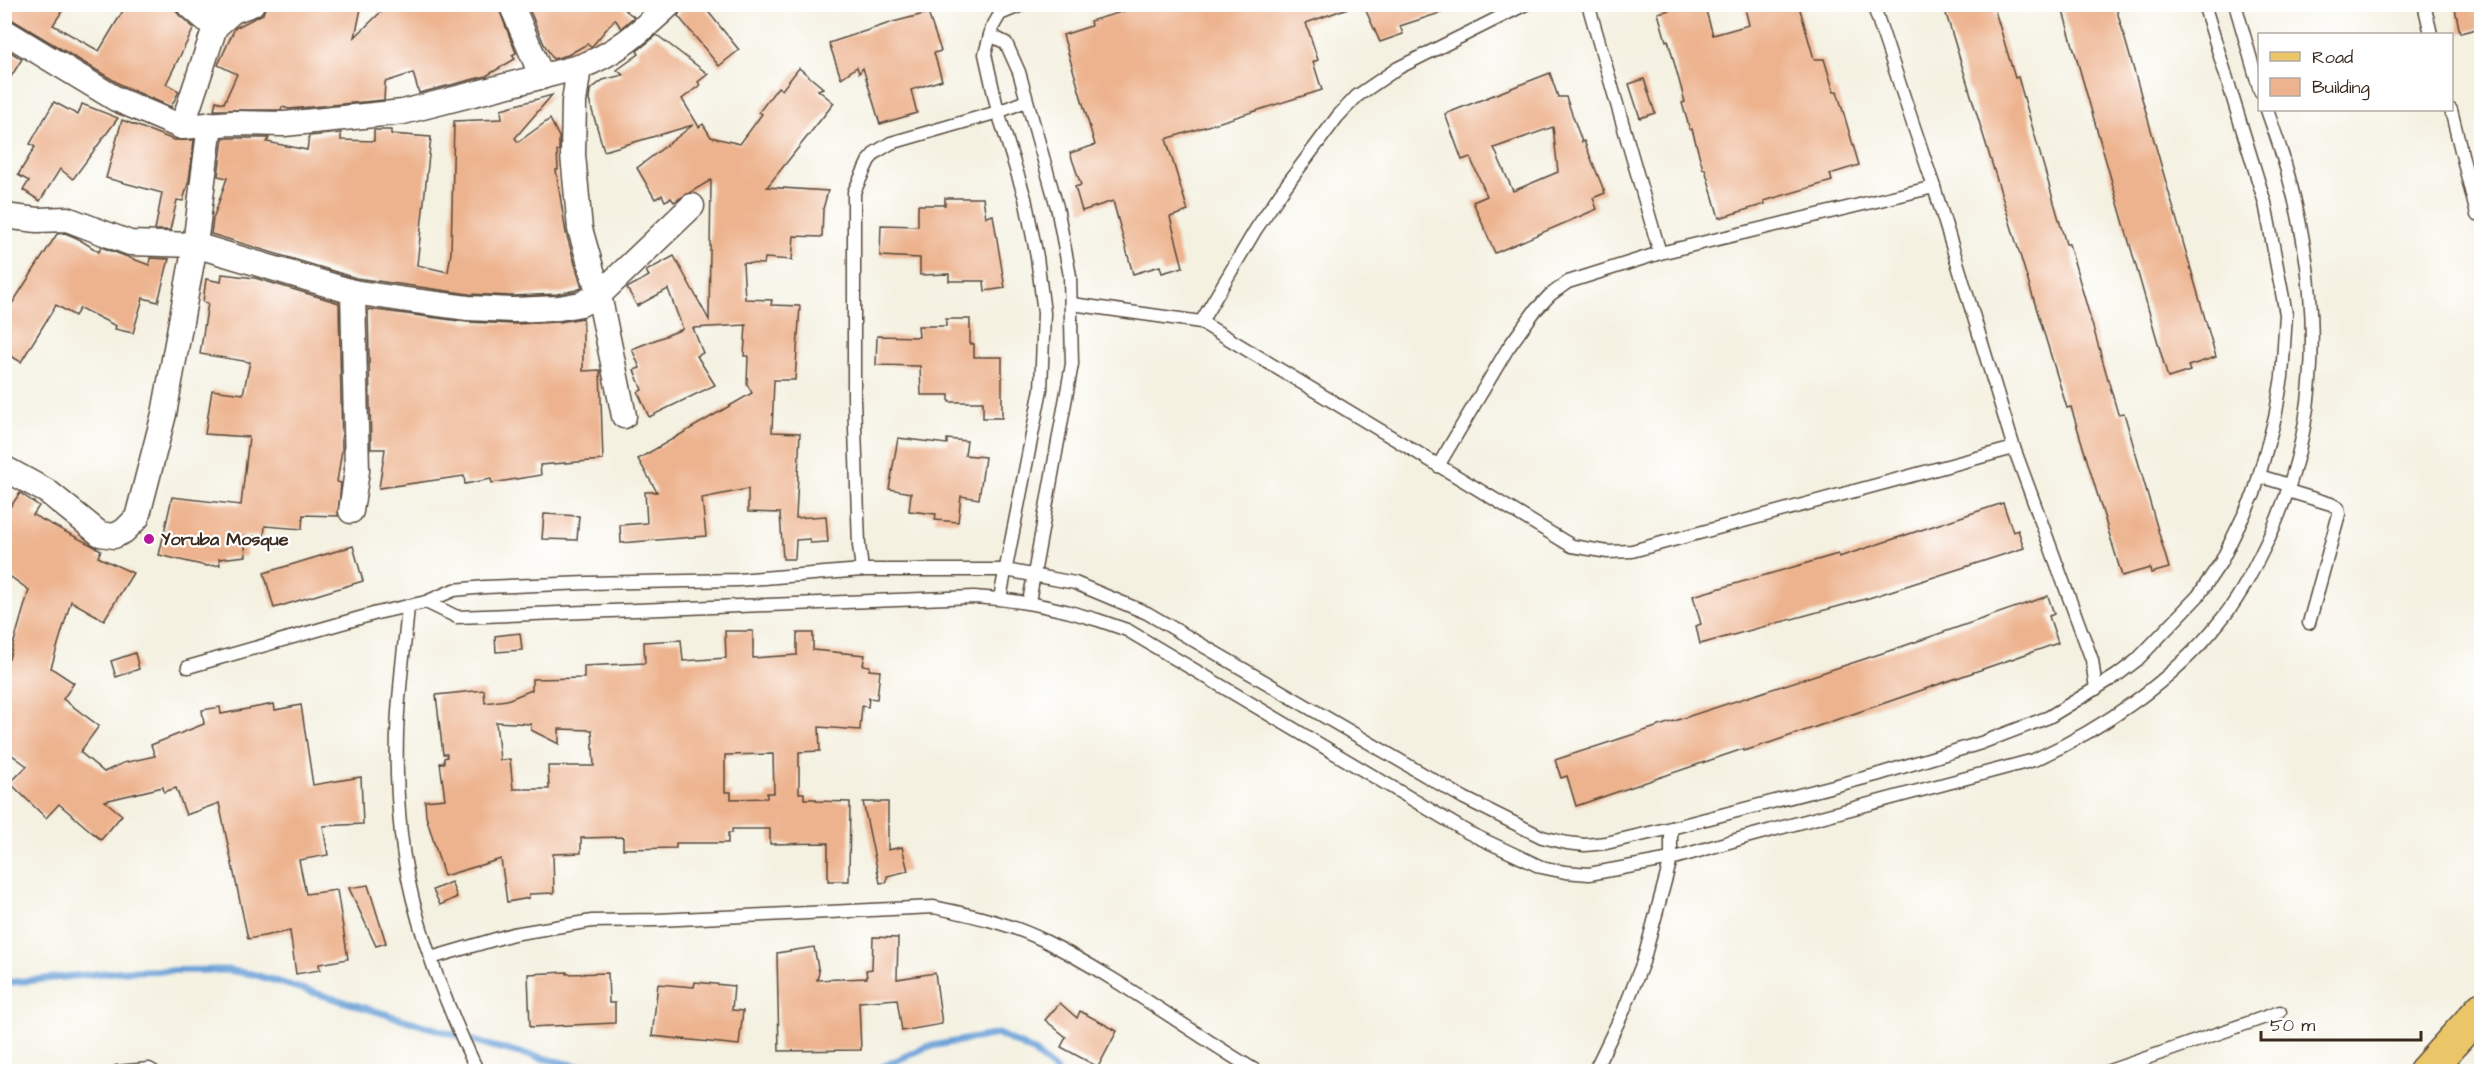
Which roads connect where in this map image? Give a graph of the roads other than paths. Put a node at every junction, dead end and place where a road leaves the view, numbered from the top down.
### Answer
1 (188, 4) edge
2 (252, 4) edge
3 (511, 4) edge
4 (670, 4) edge
5 (1024, 4) edge
6 (1526, 4) edge
7 (1588, 4) edge
8 (1873, 4) edge
9 (2204, 4) edge
10 (2235, 4) edge
11 (2424, 4) edge
12 (214, 27) junction
13 (4, 31) edge
14 (2431, 33) edge
15 (990, 35) junction
16 (579, 68) junction
17 (542, 77) junction
18 (2258, 87) edge
19 (1026, 101) junction
20 (2266, 111) edge
21 (2451, 111) edge
22 (998, 112) junction
23 (210, 124) junction
24 (182, 127) junction
25 (1934, 188) junction
26 (692, 206) dead end
27 (2477, 215) dead end
28 (4, 216) edge
29 (195, 245) junction
30 (1660, 253) junction
31 (353, 292) junction
32 (599, 295) junction
33 (1072, 304) junction
34 (1202, 322) junction
35 (624, 416) dead end
36 (2014, 448) junction
37 (1438, 466) junction
38 (4, 468) edge
39 (2259, 476) junction
40 (2289, 488) junction
41 (351, 511) dead end
42 (862, 570) junction
43 (1006, 570) junction
44 (1036, 574) junction
45 (1000, 598) junction
46 (426, 602) junction
47 (1029, 602) junction
48 (408, 606) junction
49 (2309, 623) dead end
50 (188, 667) dead end
51 (2096, 689) junction
52 (1671, 828) junction
53 (1671, 859) junction
54 (431, 958) junction
55 (2481, 1009) edge
56 (2280, 1012) dead end
57 (117, 1071) edge
58 (154, 1071) edge
59 (478, 1071) edge
60 (1258, 1071) edge
61 (1594, 1071) edge
62 (2106, 1071) edge
63 (2425, 1071) edge

1 - 12 street
2 - 12 street
3 - 17 street
4 - 16 street
5 - 15 lane
6 - 34 lane
7 - 30 lane
8 - 25 lane
9 - 39 lane
10 - 18 lane
11 - 14 lane
12 - 24 street
13 - 24 street
15 - 19 lane
15 - 22 lane
16 - 17 street
16 - 32 street
17 - 23 street
19 - 22 lane
19 - 33 lane
20 - 40 lane
21 - 27 lane
22 - 42 lane
22 - 43 lane
23 - 24 street
23 - 29 street
25 - 30 lane
25 - 36 lane
26 - 32 street
28 - 29 street
29 - 31 street
29 - 38 street
30 - 37 lane
31 - 32 street
31 - 41 street
32 - 35 street
33 - 34 lane
33 - 44 lane
34 - 37 lane
36 - 37 lane
36 - 51 lane
39 - 40 lane
39 - 51 lane
40 - 49 lane
40 - 53 lane
42 - 43 lane
42 - 46 lane
43 - 44 lane
43 - 45 lane
44 - 47 lane
44 - 52 lane
45 - 46 lane
45 - 47 lane
46 - 48 lane
47 - 53 lane
48 - 50 lane
48 - 54 lane
51 - 52 lane
52 - 53 lane
53 - 61 lane
54 - 59 lane
54 - 60 lane
55 - 63 main road
56 - 62 lane
57 - 58 lane

